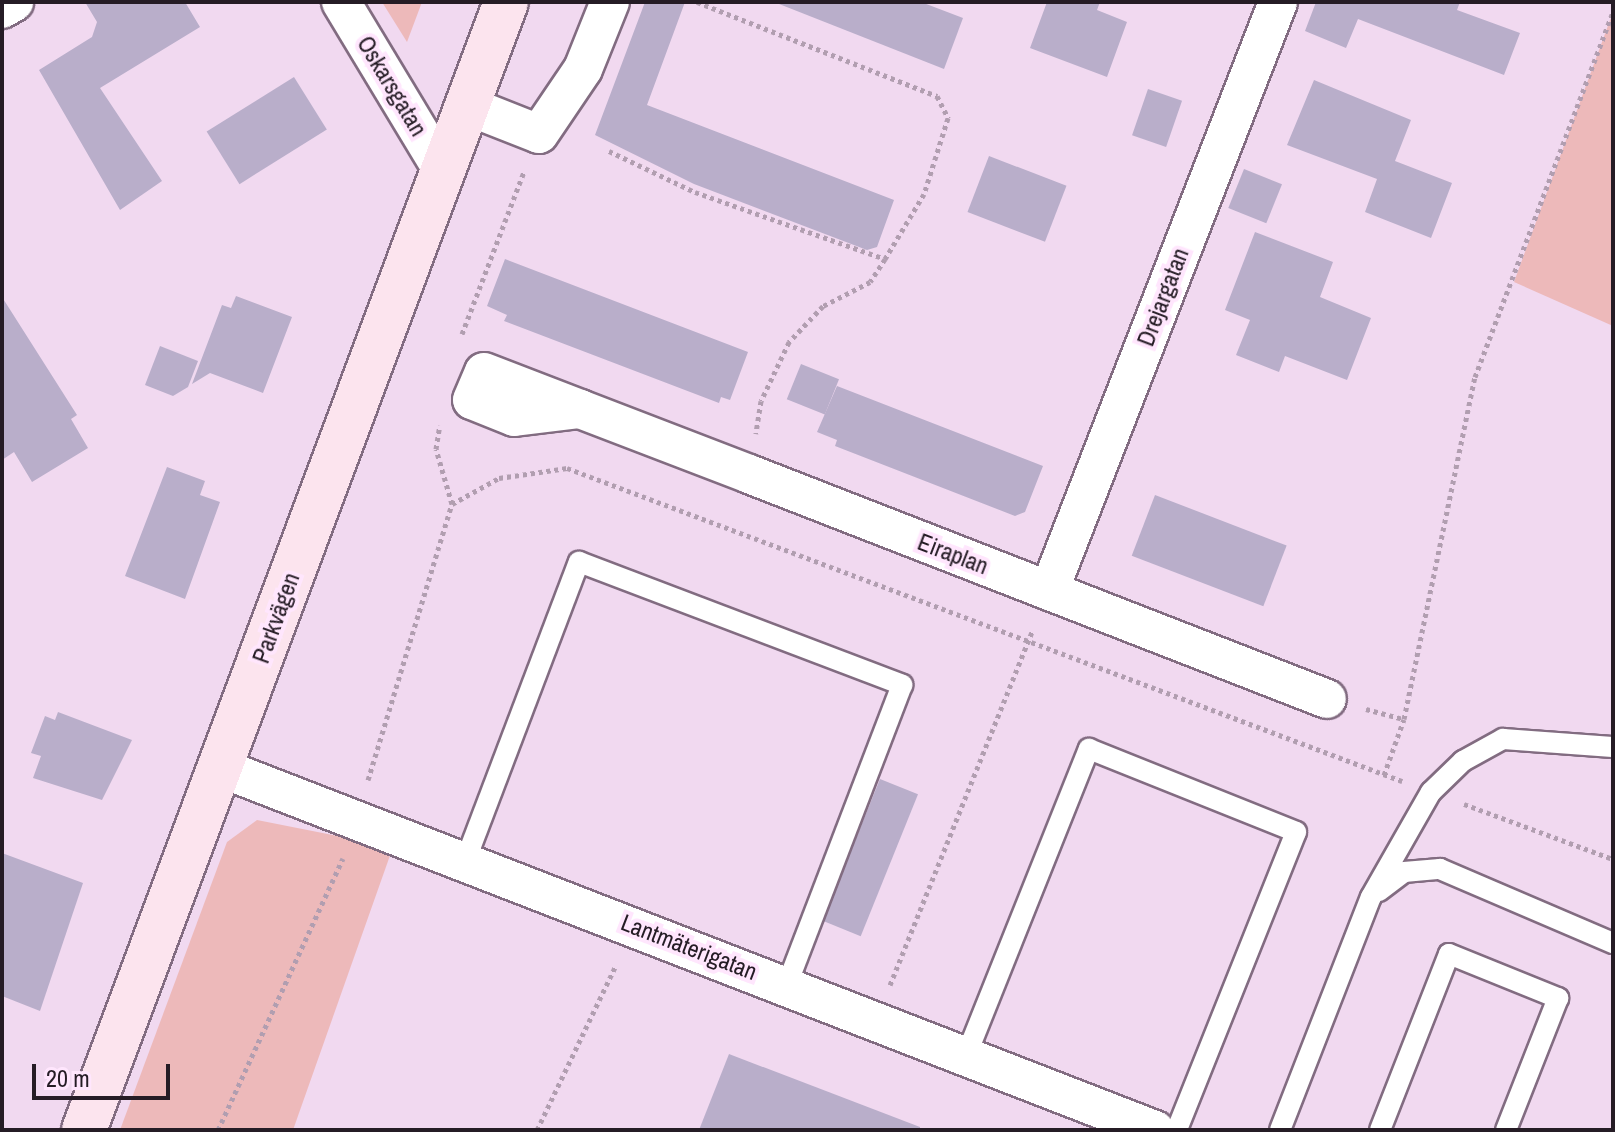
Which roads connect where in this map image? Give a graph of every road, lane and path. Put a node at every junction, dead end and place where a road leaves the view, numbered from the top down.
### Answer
1 (14, 2) edge
2 (341, 2) edge
3 (506, 2) edge
4 (610, 2) edge
5 (697, 2) edge
6 (1278, 2) edge
7 (2, 9) edge
8 (1613, 11) edge
9 (468, 106) junction
10 (539, 134) junction
11 (609, 151) dead end
12 (443, 171) junction
13 (885, 259) junction
14 (456, 350) dead end
15 (443, 407) dead end
16 (580, 409) dead end
17 (749, 474) junction
18 (452, 504) junction
19 (1049, 591) junction
20 (1027, 645) junction
21 (1327, 699) dead end
22 (1613, 747) edge
23 (221, 768) junction
24 (1384, 775) junction
25 (1431, 792) junction
26 (356, 817) junction
27 (466, 859) junction
28 (1613, 859) edge
29 (1371, 897) junction
30 (1613, 943) edge
31 (619, 956) dead end
32 (787, 985) junction
33 (876, 1021) junction
34 (966, 1056) junction
35 (84, 1130) edge
36 (218, 1130) edge
37 (537, 1130) edge
38 (1155, 1130) edge
39 (1177, 1130) edge
40 (1280, 1130) edge
41 (1380, 1130) edge
42 (1506, 1130) edge

1 - 7 street
2 - 12 street, Oskarsgatan
3 - 9 main road, Parkvägen
4 - 10 street
5 - 13 path
6 - 19 street, Drejargatan
8 - 24 path
9 - 10 street
9 - 12 main road, Parkvägen
10 - 14 path
11 - 13 path
12 - 23 main road, Parkvägen
13 - 17 path
15 - 18 path
16 - 17 street, Eiraplan
17 - 19 street, Eiraplan
18 - 20 path
18 - 26 path
19 - 21 street, Eiraplan
20 - 24 path
20 - 33 path
22 - 25 lane
23 - 26 street, Lantmäterigatan
23 - 35 main road, Parkvägen
24 - 25 path
25 - 28 path
25 - 29 lane
26 - 27 street, Lantmäterigatan
26 - 36 path
27 - 32 street, Lantmäterigatan
27 - 32 lane
29 - 30 lane
29 - 40 lane
31 - 37 path
32 - 33 street, Lantmäterigatan
33 - 34 street, Lantmäterigatan
34 - 38 street, Lantmäterigatan
34 - 39 lane
41 - 42 lane

